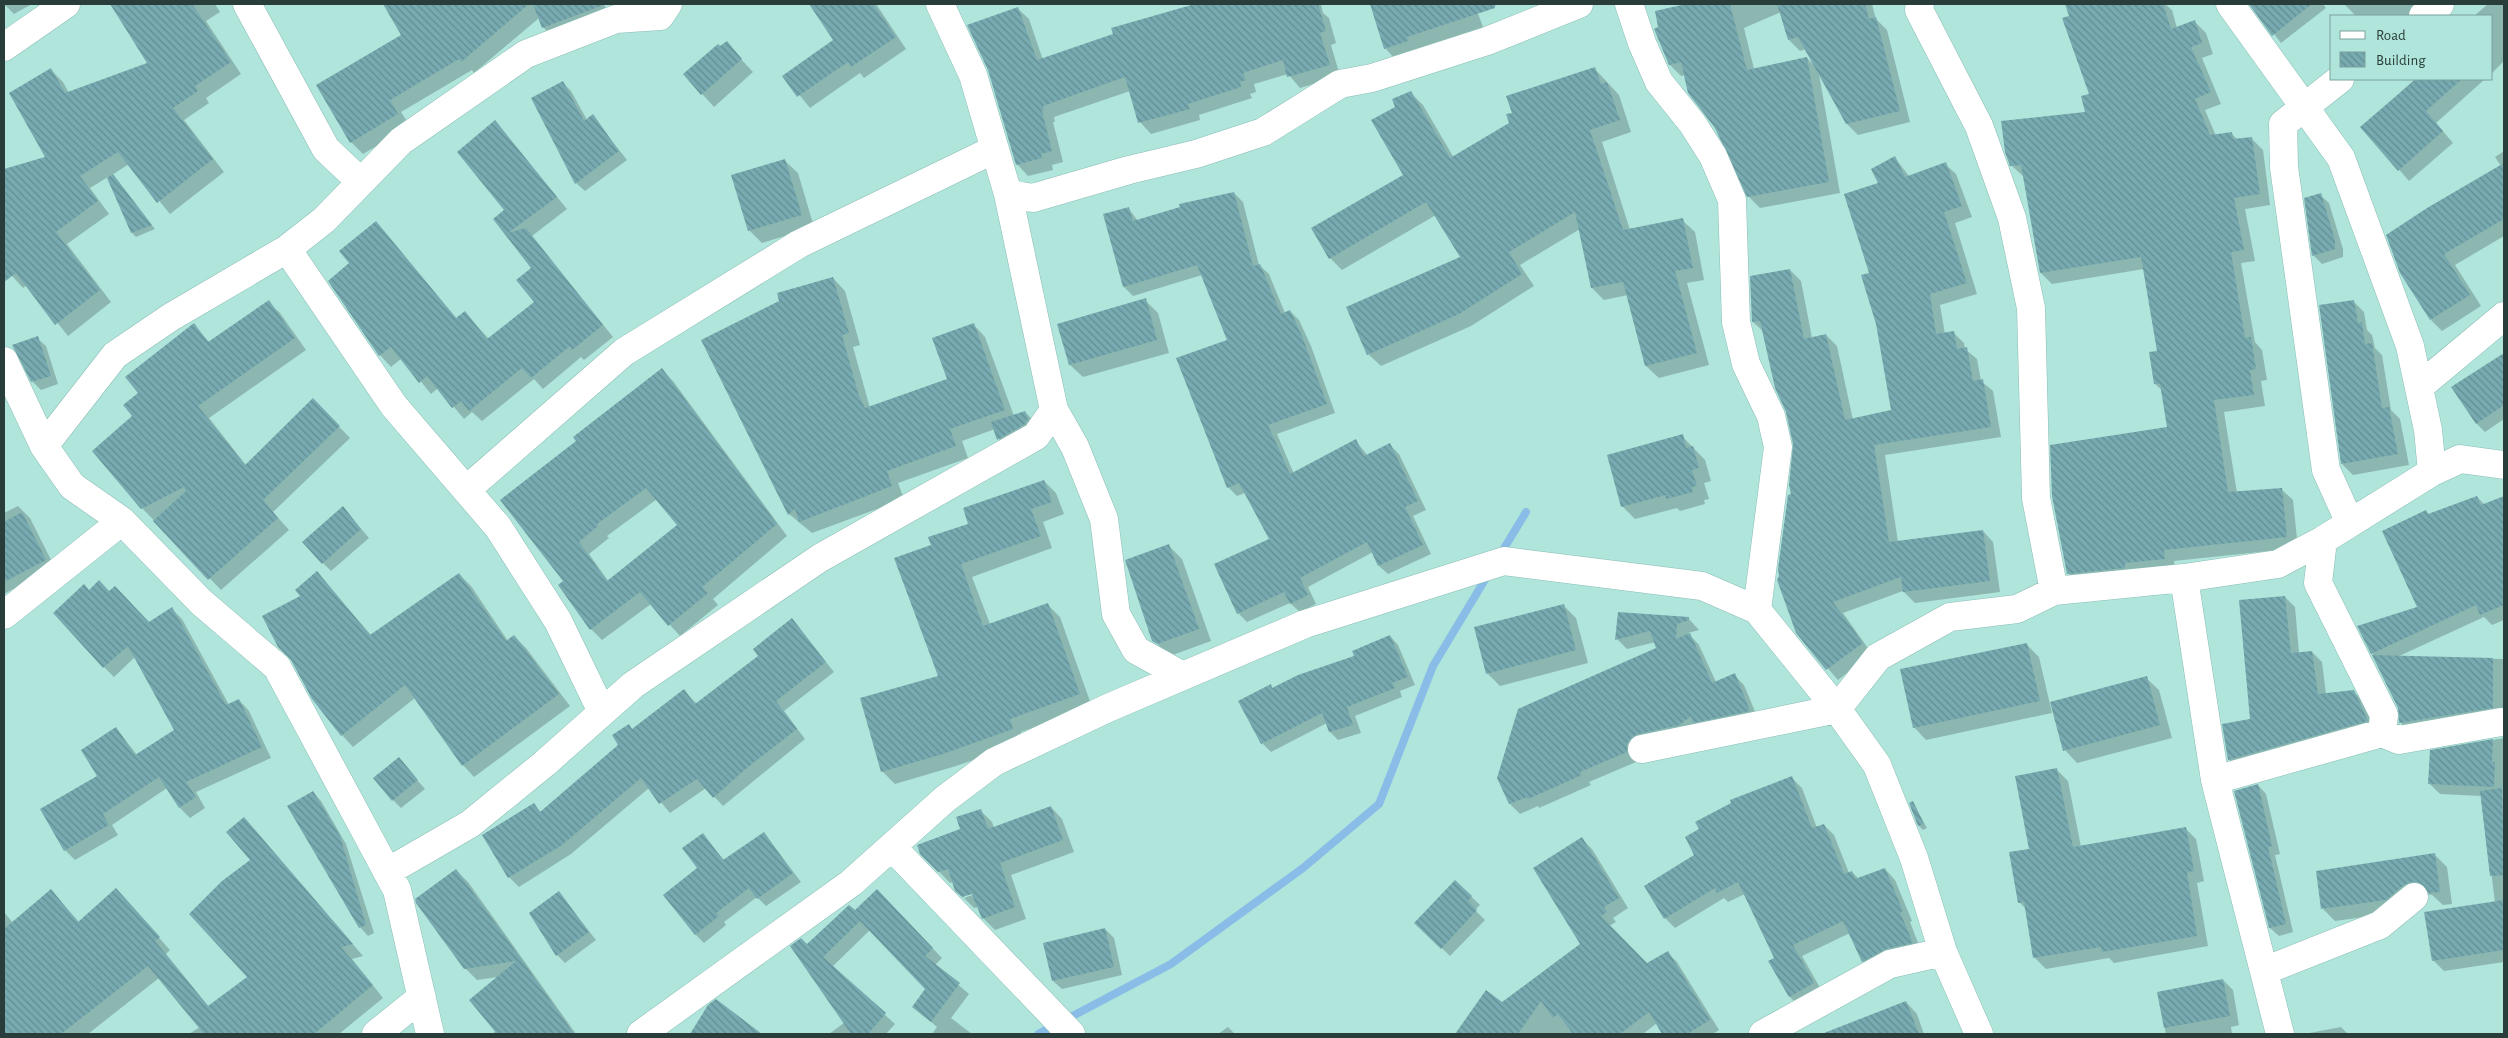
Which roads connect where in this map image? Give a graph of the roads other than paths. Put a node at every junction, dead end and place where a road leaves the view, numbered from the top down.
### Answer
1 (66, 4) edge
2 (247, 4) edge
3 (668, 4) edge
4 (940, 4) edge
5 (1579, 4) edge
6 (1629, 4) edge
7 (1920, 4) edge
8 (2230, 4) edge
9 (2440, 4) edge
10 (2424, 15) edge
11 (4, 47) edge
12 (2339, 80) edge
13 (2302, 107) junction
14 (995, 150) junction
15 (361, 182) junction
16 (1008, 194) junction
17 (287, 248) junction
18 (2504, 316) edge
19 (4, 365) edge
20 (2419, 387) junction
21 (1054, 410) junction
22 (44, 446) junction
23 (2504, 465) edge
24 (2432, 472) junction
25 (466, 490) junction
26 (122, 521) junction
27 (2350, 523) junction
28 (2323, 540) junction
29 (2184, 578) junction
30 (2054, 591) junction
31 (1757, 610) junction
32 (4, 615) edge
33 (1183, 676) junction
34 (1837, 709) junction
35 (602, 712) junction
36 (2501, 722) dead end
37 (2382, 733) junction
38 (1642, 749) dead end
39 (2215, 780) junction
40 (892, 847) junction
41 (387, 872) junction
42 (2414, 897) dead end
43 (1943, 952) junction
44 (2264, 971) junction
45 (422, 997) junction
46 (376, 1034) edge
47 (430, 1034) edge
48 (641, 1034) edge
49 (1071, 1034) edge
50 (1762, 1034) edge
51 (1979, 1034) edge
52 (2280, 1034) edge

1 - 11 street
2 - 15 street
3 - 15 street
4 - 14 street
5 - 16 street
6 - 31 street
7 - 30 street
8 - 13 street
9 - 10 street
12 - 13 street
13 - 20 street
13 - 27 street
14 - 16 street
14 - 25 street
15 - 17 street
16 - 21 street
17 - 22 street
17 - 25 street
18 - 20 street
19 - 22 street
20 - 24 street
21 - 33 street
21 - 35 street
22 - 26 street
23 - 24 street
24 - 27 street
25 - 35 street
26 - 32 street
26 - 41 street
27 - 28 street
28 - 29 street
28 - 37 street
29 - 30 street
29 - 39 street
30 - 34 street
31 - 33 street
31 - 34 street
33 - 40 street
34 - 38 street
34 - 43 street
35 - 41 street
36 - 37 street
37 - 39 street
39 - 44 street
40 - 48 street
40 - 49 street
41 - 45 street
42 - 44 street
43 - 50 street
43 - 51 street
44 - 52 street
45 - 46 street
45 - 47 street

